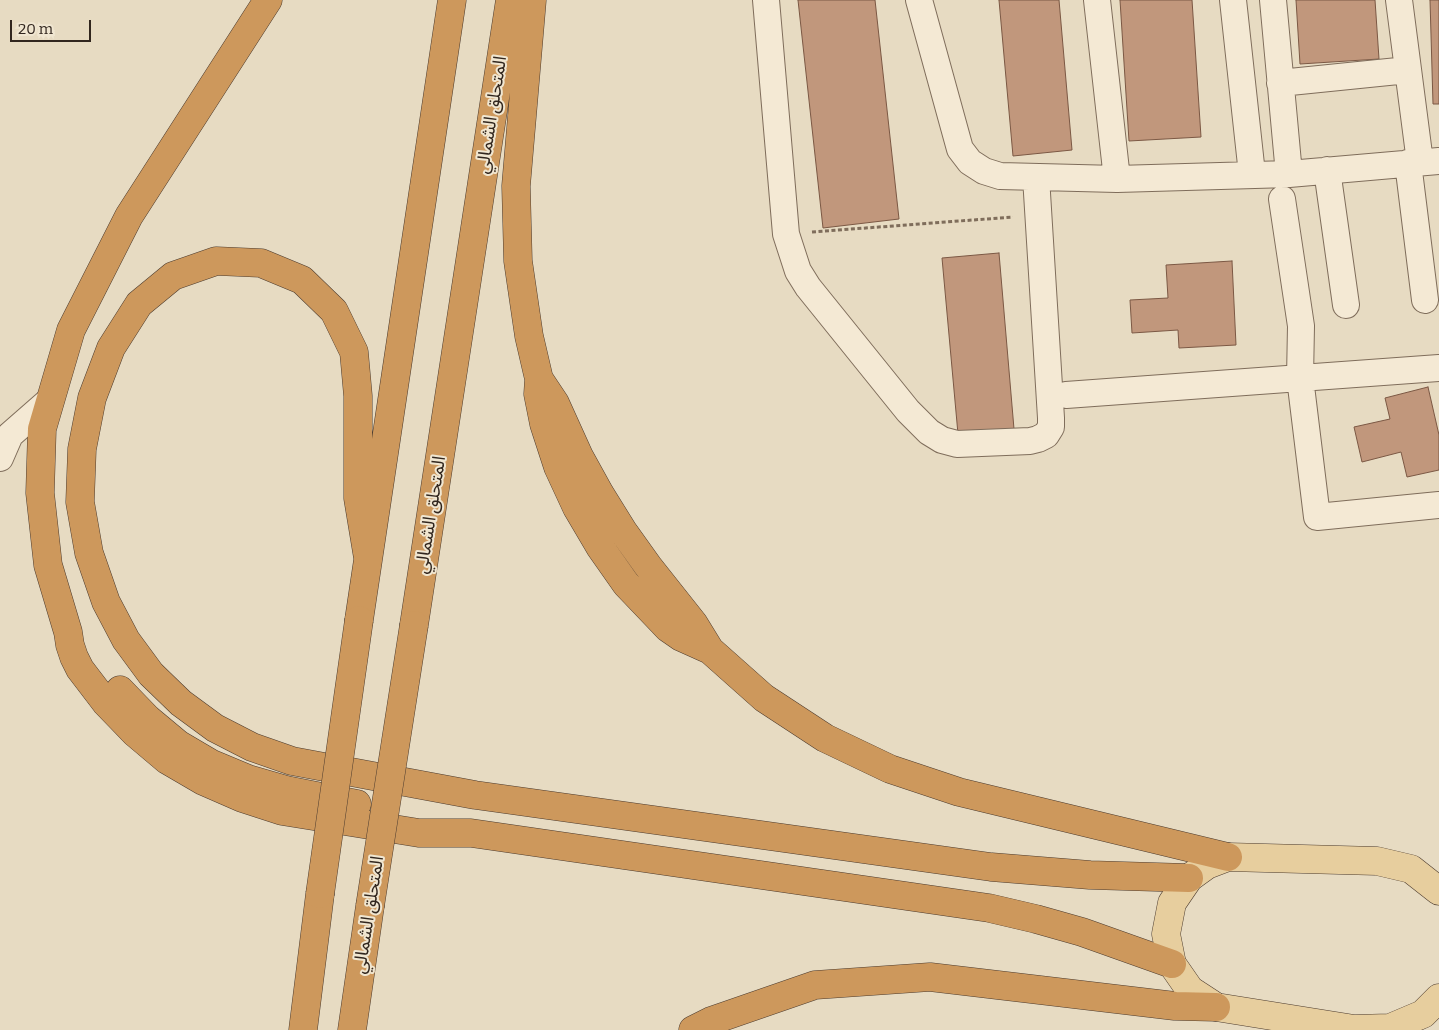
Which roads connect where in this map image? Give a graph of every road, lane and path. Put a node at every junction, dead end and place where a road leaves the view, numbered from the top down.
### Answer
1 (268, 0) edge
2 (452, 0) edge
3 (510, 0) edge
4 (532, 0) edge
5 (766, 0) edge
6 (919, 0) edge
7 (1097, 0) edge
8 (1233, 0) edge
9 (1273, 0) edge
10 (1399, 0) edge
11 (1408, 70) junction
12 (1280, 83) junction
13 (1423, 162) edge
14 (1327, 170) junction
15 (1252, 174) junction
16 (1289, 174) junction
17 (1036, 177) junction
18 (1117, 179) junction
19 (1282, 199) dead end
20 (1038, 215) junction
21 (786, 234) junction
22 (1426, 300) dead end
23 (1346, 305) dead end
24 (1439, 368) edge
25 (1300, 378) junction
26 (1066, 395) dead end
27 (50, 400) junction
28 (0, 458) edge
29 (1439, 505) edge
30 (368, 558) junction
31 (1228, 857) junction
32 (1410, 869) junction
33 (1439, 872) edge
34 (1189, 878) junction
35 (1439, 891) edge
36 (1172, 964) junction
37 (1439, 998) edge
38 (1216, 1007) junction
39 (303, 1030) edge
40 (352, 1030) edge
41 (693, 1030) edge
42 (1355, 1030) edge

1 - 27 highway
2 - 30 highway
3 - 40 highway, المتحلق الشمالي, bridge
4 - 31 highway
5 - 21 street
6 - 17 street
7 - 18 street
8 - 15 street
9 - 12 street
10 - 11 street
11 - 12 street
11 - 13 street
12 - 16 street
13 - 14 street
13 - 22 street
14 - 16 street
14 - 23 street
15 - 16 street
15 - 18 street
17 - 18 street
17 - 20 street
19 - 25 street
20 - 21 path
20 - 21 street
24 - 25 street
25 - 26 street
25 - 29 street
27 - 28 street
27 - 36 highway
30 - 34 highway
30 - 39 highway, bridge
31 - 32 main road
31 - 34 main road
32 - 33 main road
32 - 35 main road
34 - 36 main road
36 - 38 main road
37 - 42 main road
38 - 41 highway
38 - 42 main road

